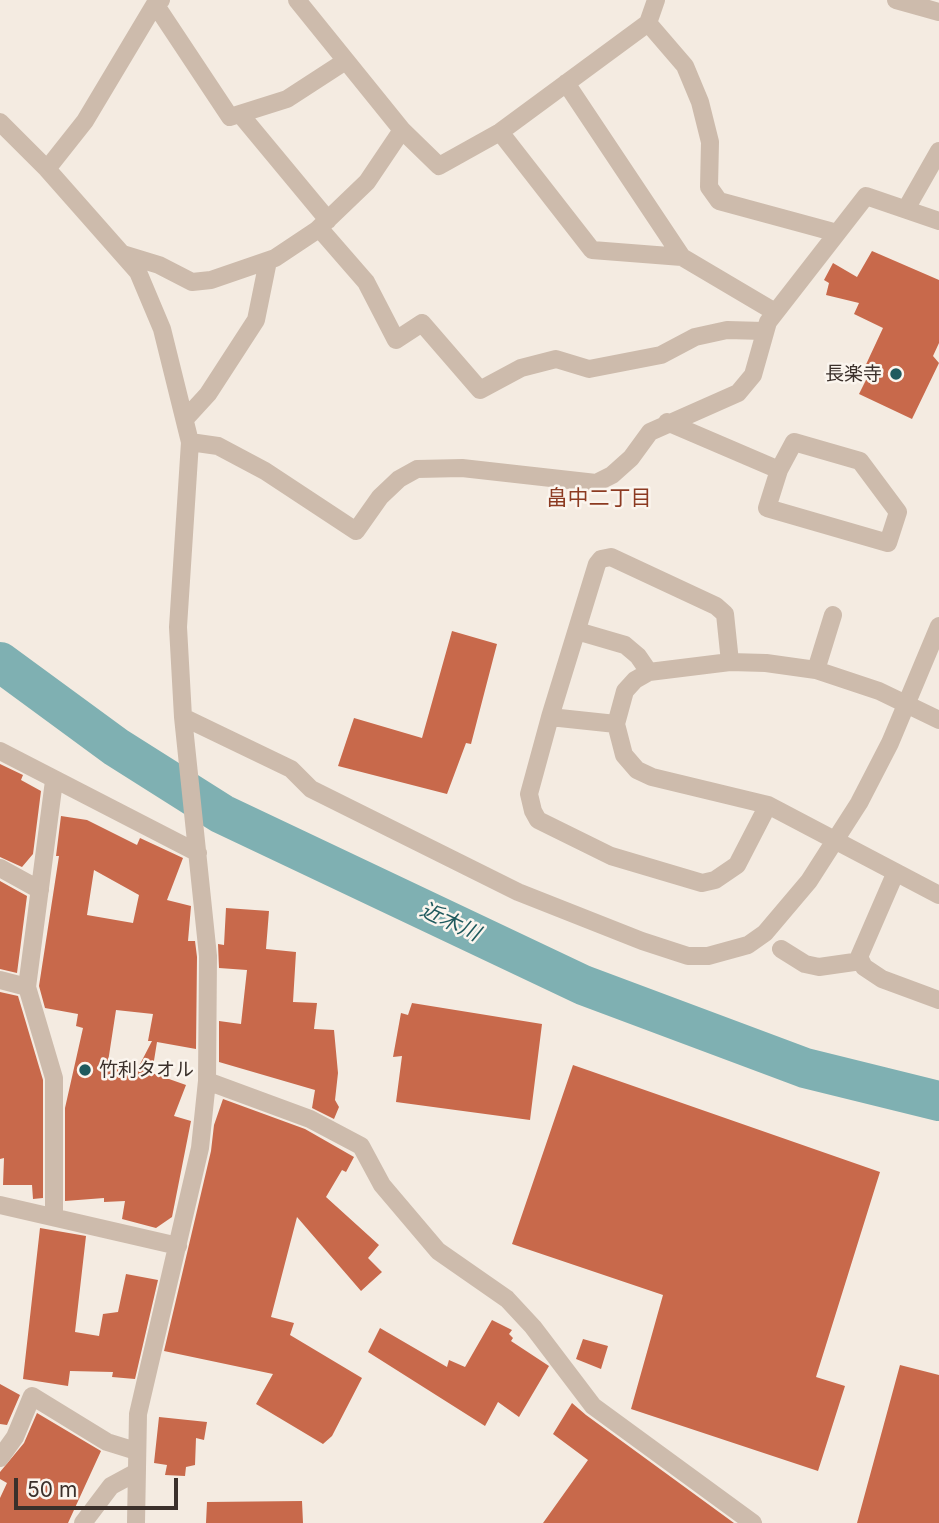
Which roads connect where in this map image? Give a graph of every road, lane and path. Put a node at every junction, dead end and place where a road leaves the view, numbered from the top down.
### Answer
1 (297, 0) edge
2 (656, 0) edge
3 (896, 0) edge
4 (158, 2) edge
5 (939, 12) edge
6 (648, 23) junction
7 (344, 62) junction
8 (566, 83) junction
9 (240, 114) junction
10 (0, 122) edge
11 (402, 130) junction
12 (500, 132) junction
13 (939, 151) edge
14 (47, 169) junction
15 (906, 209) junction
16 (939, 221) edge
17 (324, 224) junction
18 (837, 233) junction
19 (123, 254) junction
20 (682, 257) junction
21 (268, 261) junction
22 (775, 312) junction
23 (764, 331) junction
24 (186, 418) junction
25 (667, 422) junction
26 (190, 442) junction
27 (779, 470) junction
28 (833, 615) dead end
29 (939, 626) edge
30 (577, 631) junction
31 (730, 662) junction
32 (817, 670) junction
33 (649, 672) junction
34 (908, 704) junction
35 (550, 717) junction
36 (939, 720) edge
37 (184, 722) junction
38 (616, 724) junction
39 (0, 751) edge
40 (54, 781) junction
41 (768, 805) junction
42 (834, 842) junction
43 (197, 849) junction
44 (0, 868) edge
45 (895, 874) junction
46 (40, 890) junction
47 (939, 895) edge
48 (781, 949) dead end
49 (861, 961) junction
50 (0, 980) edge
51 (27, 988) junction
52 (939, 1000) edge
53 (207, 1081) junction
54 (0, 1205) edge
55 (54, 1217) junction
56 (177, 1246) junction
57 (136, 1451) junction
58 (0, 1458) edge
59 (135, 1473) junction
60 (83, 1523) edge
61 (136, 1523) edge
62 (753, 1523) edge

1 - 7 street
2 - 6 street
3 - 5 street
4 - 9 street
4 - 14 street
6 - 8 street
6 - 18 street
7 - 9 street
7 - 11 street
8 - 12 street
8 - 20 street
9 - 17 street
10 - 14 street
11 - 12 street
11 - 17 street
12 - 20 street
13 - 15 street
14 - 19 street
15 - 16 street
15 - 18 street
17 - 21 street
17 - 23 street
18 - 22 street
19 - 21 street
19 - 24 street
20 - 22 street
21 - 24 street
22 - 23 street
23 - 25 street
24 - 26 street
25 - 26 street
25 - 27 street
26 - 37 street
27 - 27 street
28 - 32 street
29 - 34 street
30 - 31 street
30 - 33 street
30 - 35 street
31 - 32 street
31 - 33 street
32 - 34 street
33 - 38 street
34 - 36 street
34 - 42 street
35 - 38 street
35 - 41 street
37 - 42 street
37 - 43 street
38 - 41 street
39 - 40 street
40 - 43 street
40 - 46 street
41 - 42 street
42 - 45 street
43 - 53 street
44 - 46 street
45 - 47 street
45 - 49 street
46 - 51 street
48 - 49 street
49 - 52 street
50 - 51 street
51 - 55 street
53 - 56 street
53 - 62 street
54 - 55 street
55 - 56 street
56 - 57 street
57 - 58 street
57 - 59 street
59 - 60 street
59 - 61 street

